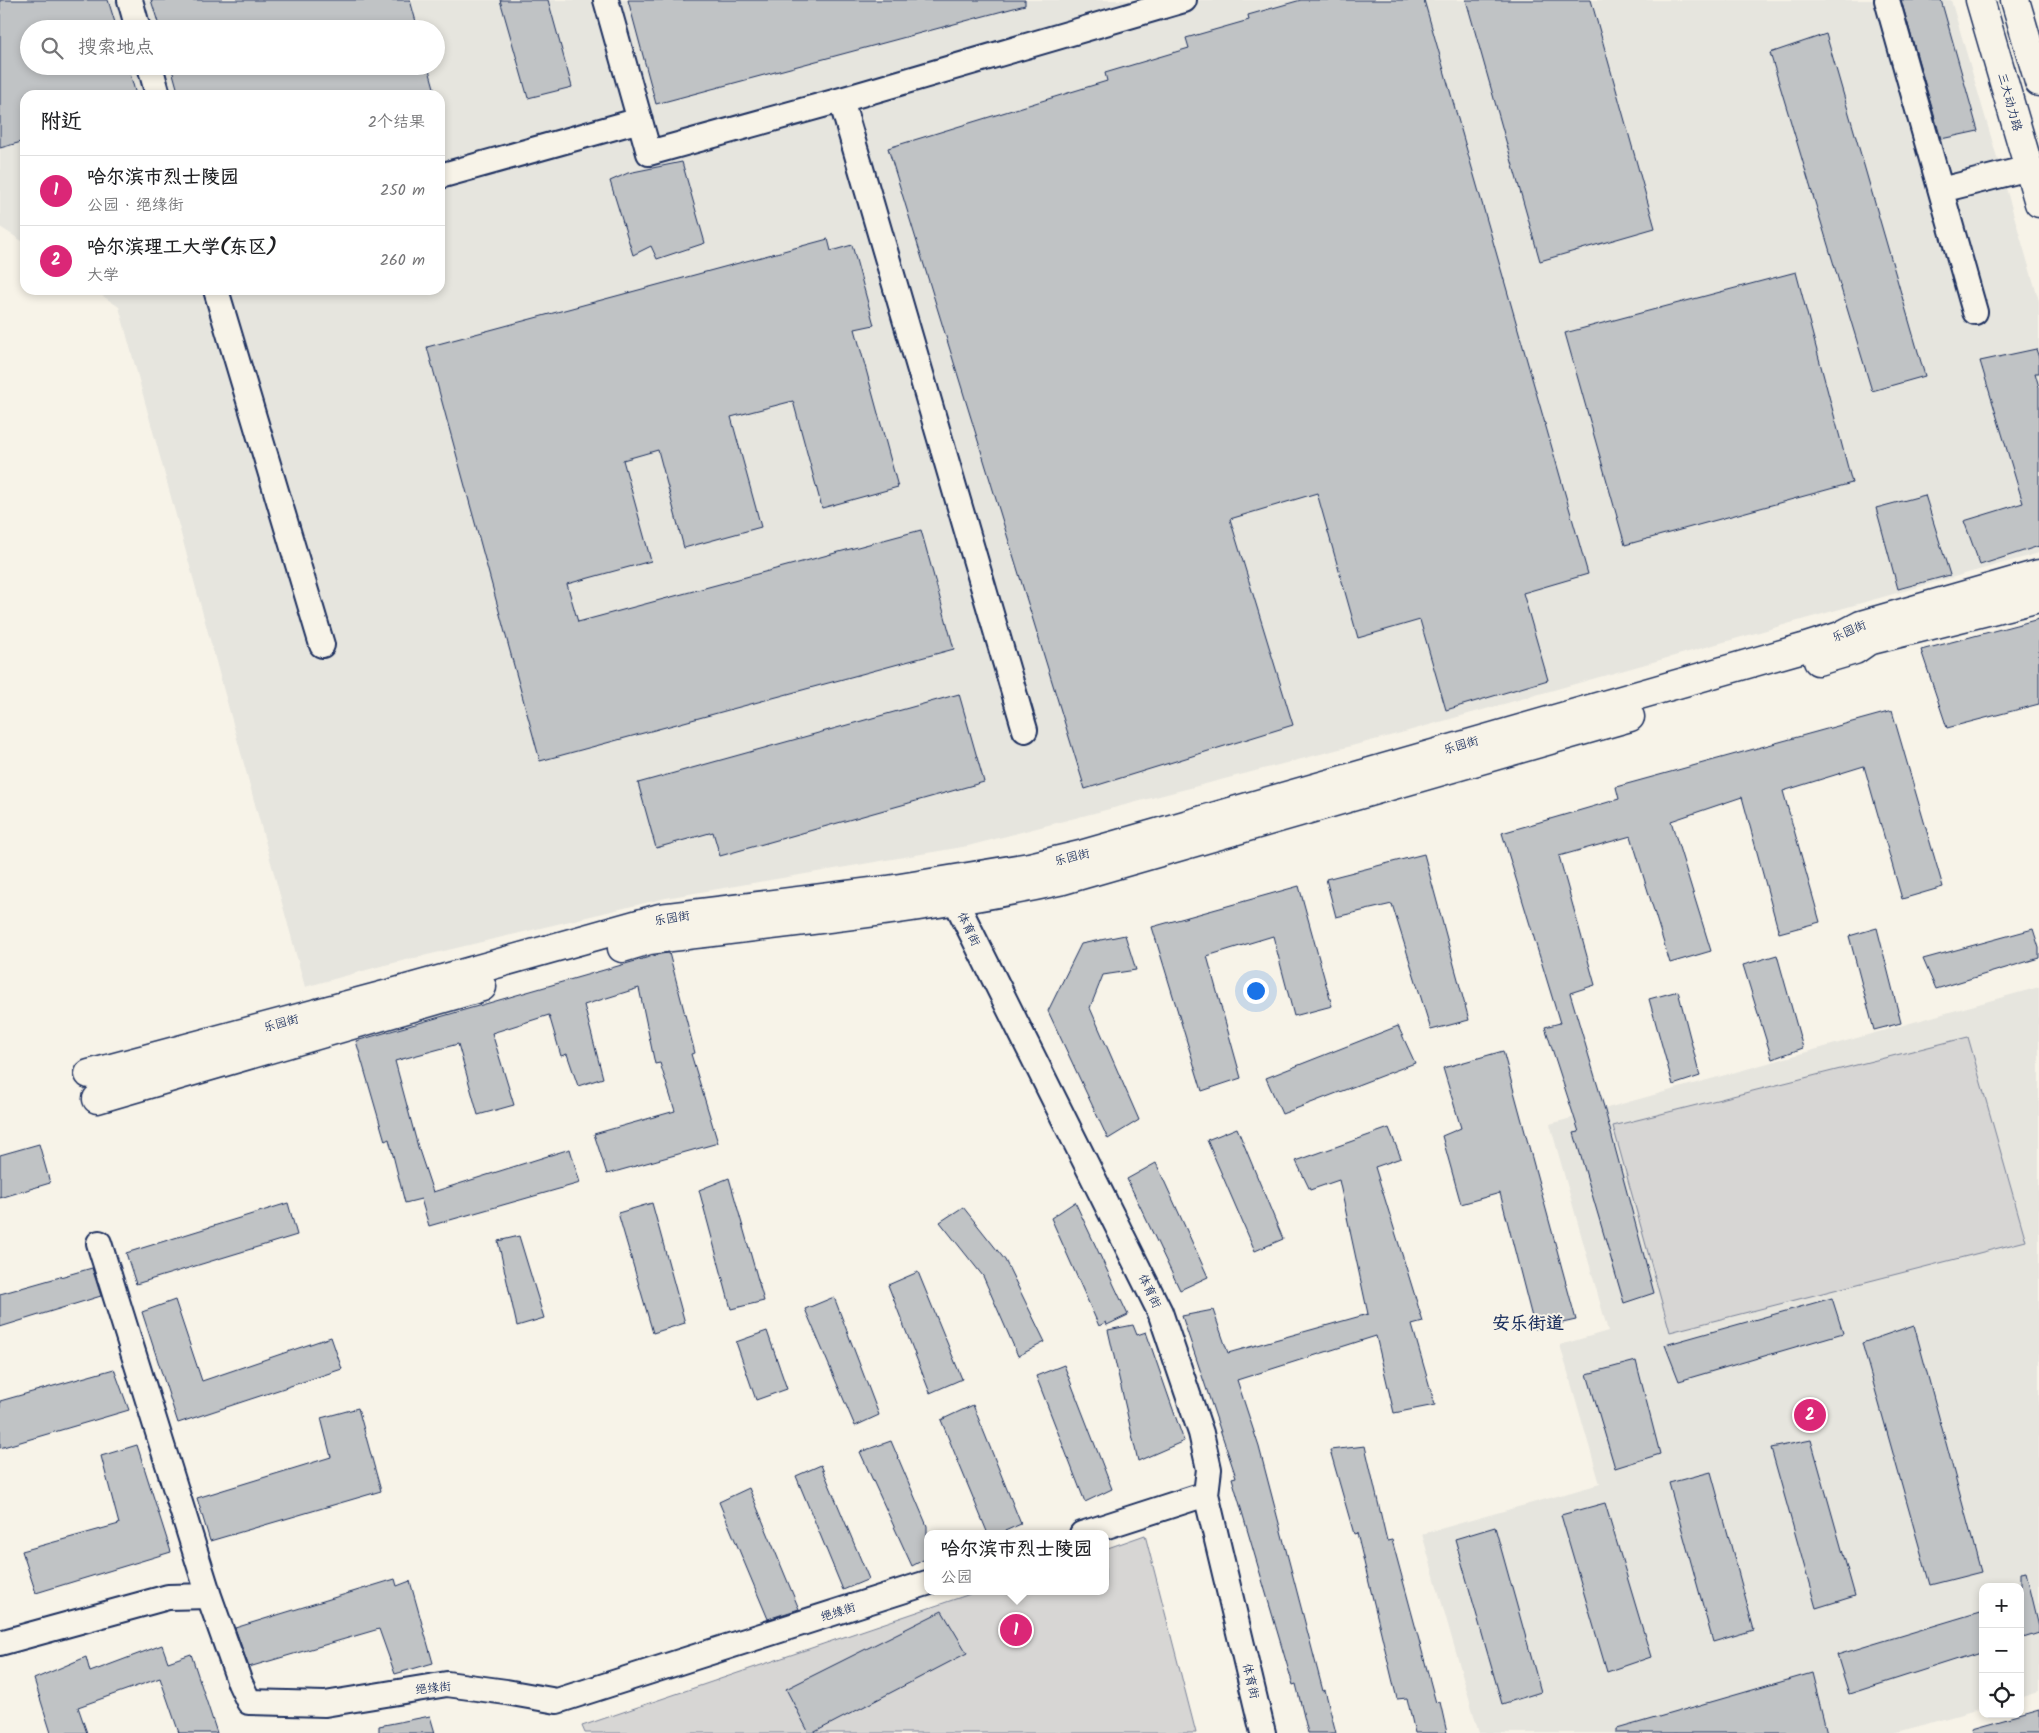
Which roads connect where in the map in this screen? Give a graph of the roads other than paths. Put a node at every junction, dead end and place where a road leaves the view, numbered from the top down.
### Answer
1 (130, 0) edge
2 (606, 0) edge
3 (1184, 0) edge
4 (1887, 0) edge
5 (1980, 0) edge
6 (2015, 0) edge
7 (1122, 8) edge
8 (136, 20) edge
9 (152, 75) edge
10 (2039, 82) edge
11 (157, 90) edge
12 (841, 100) junction
13 (640, 120) junction
14 (2029, 168) junction
15 (445, 175) edge
16 (1941, 190) junction
17 (2039, 204) edge
18 (217, 295) edge
19 (1975, 312) dead end
20 (2039, 574) edge
21 (2039, 598) edge
22 (322, 645) dead end
23 (1025, 730) dead end
24 (950, 890) junction
25 (93, 1087) dead end
26 (99, 1243) dead end
27 (1206, 1494) junction
28 (1094, 1530) edge
29 (924, 1584) edge
30 (209, 1596) junction
31 (0, 1644) edge
32 (1263, 1733) edge

1 - 8 street
2 - 13 street
3 - 7 street
4 - 16 street
5 - 14 main road, 三大动力路
6 - 10 main road
7 - 12 street
9 - 11 street
12 - 13 street
12 - 23 street
13 - 15 street
14 - 16 street
14 - 17 main road, 三大动力路
16 - 19 street
18 - 22 street
20 - 24 main road, 乐园街
21 - 24 main road, 乐园街
24 - 25 main road, 乐园街
24 - 27 street, 体育街
26 - 30 street
27 - 28 street
27 - 32 street, 体育街
29 - 30 street, 绝缘街
30 - 31 street

